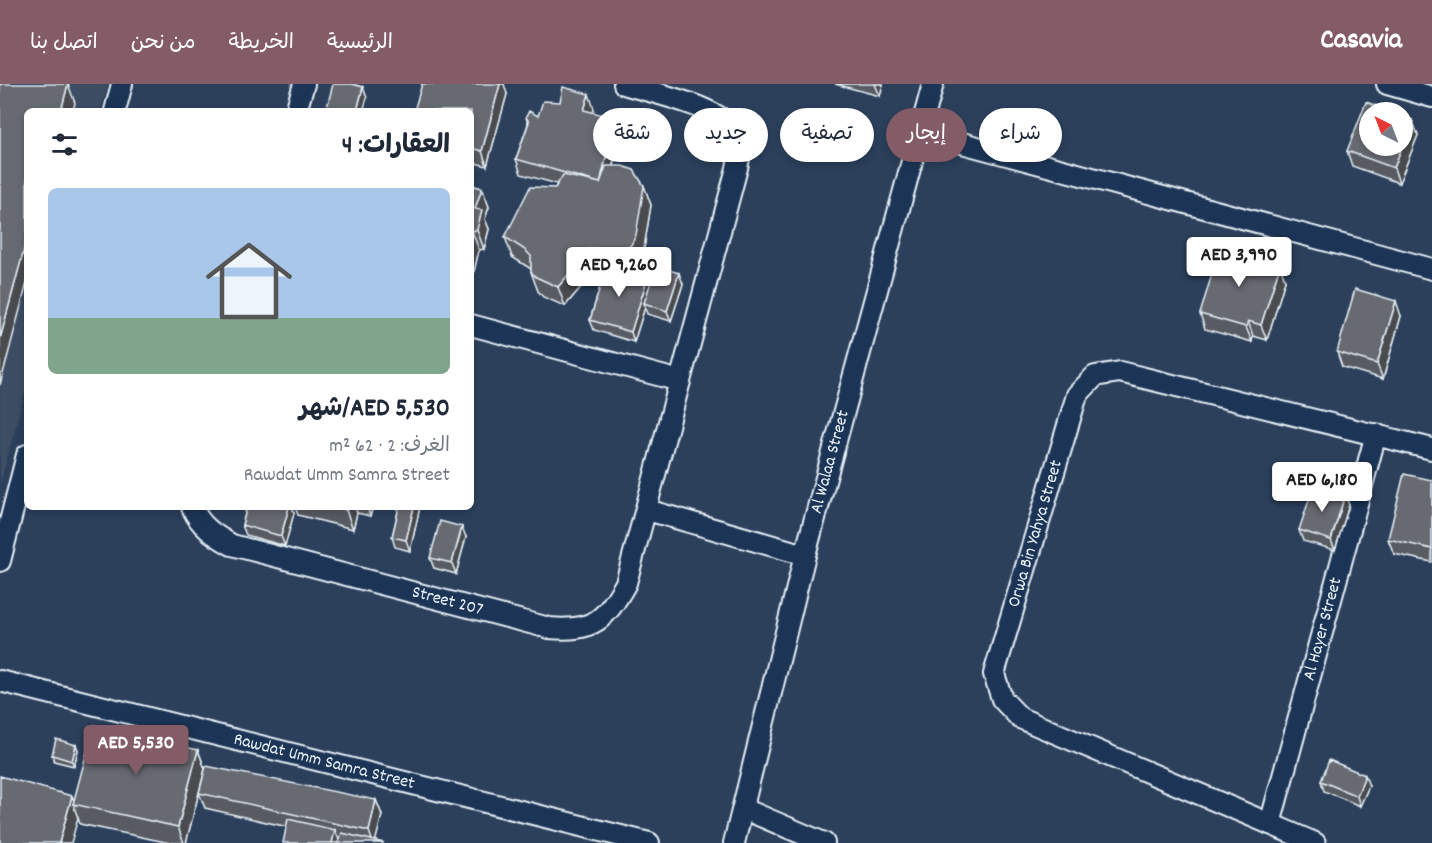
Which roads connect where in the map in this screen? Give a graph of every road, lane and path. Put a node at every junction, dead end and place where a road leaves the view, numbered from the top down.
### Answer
1 (122, 84) edge
2 (304, 84) edge
3 (624, 84) edge
4 (933, 84) edge
5 (1387, 84) edge
6 (1422, 91) edge
7 (116, 108) edge
8 (297, 108) edge
9 (927, 108) edge
10 (967, 144) edge
11 (913, 162) edge
12 (1432, 269) edge
13 (474, 326) edge
14 (680, 381) junction
15 (1376, 434) junction
16 (1432, 449) edge
17 (24, 467) edge
18 (193, 510) edge
19 (647, 510) junction
20 (805, 555) junction
21 (0, 561) edge
22 (0, 681) edge
23 (744, 809) junction
24 (1270, 824) junction
25 (649, 843) edge
26 (734, 843) edge
27 (824, 843) edge
28 (1315, 843) edge

1 - 7 street
2 - 8 street
3 - 14 street, Street 207
4 - 9 street, Al Walaa Street
5 - 6 street
10 - 12 street
11 - 20 street, Al Walaa Street
13 - 14 street
14 - 19 street, Street 207
15 - 16 street, Orwa Bin Yahya Street
15 - 24 street, Al Hayer Street
15 - 24 street, Orwa Bin Yahya Street
17 - 21 street
18 - 19 street, Street 207
19 - 20 street
20 - 23 street, Al Walaa Street
22 - 25 street, Rawdat Umm Samra Street
23 - 26 street, Al Walaa Street
23 - 27 street
24 - 28 street, Orwa Bin Yahya Street

